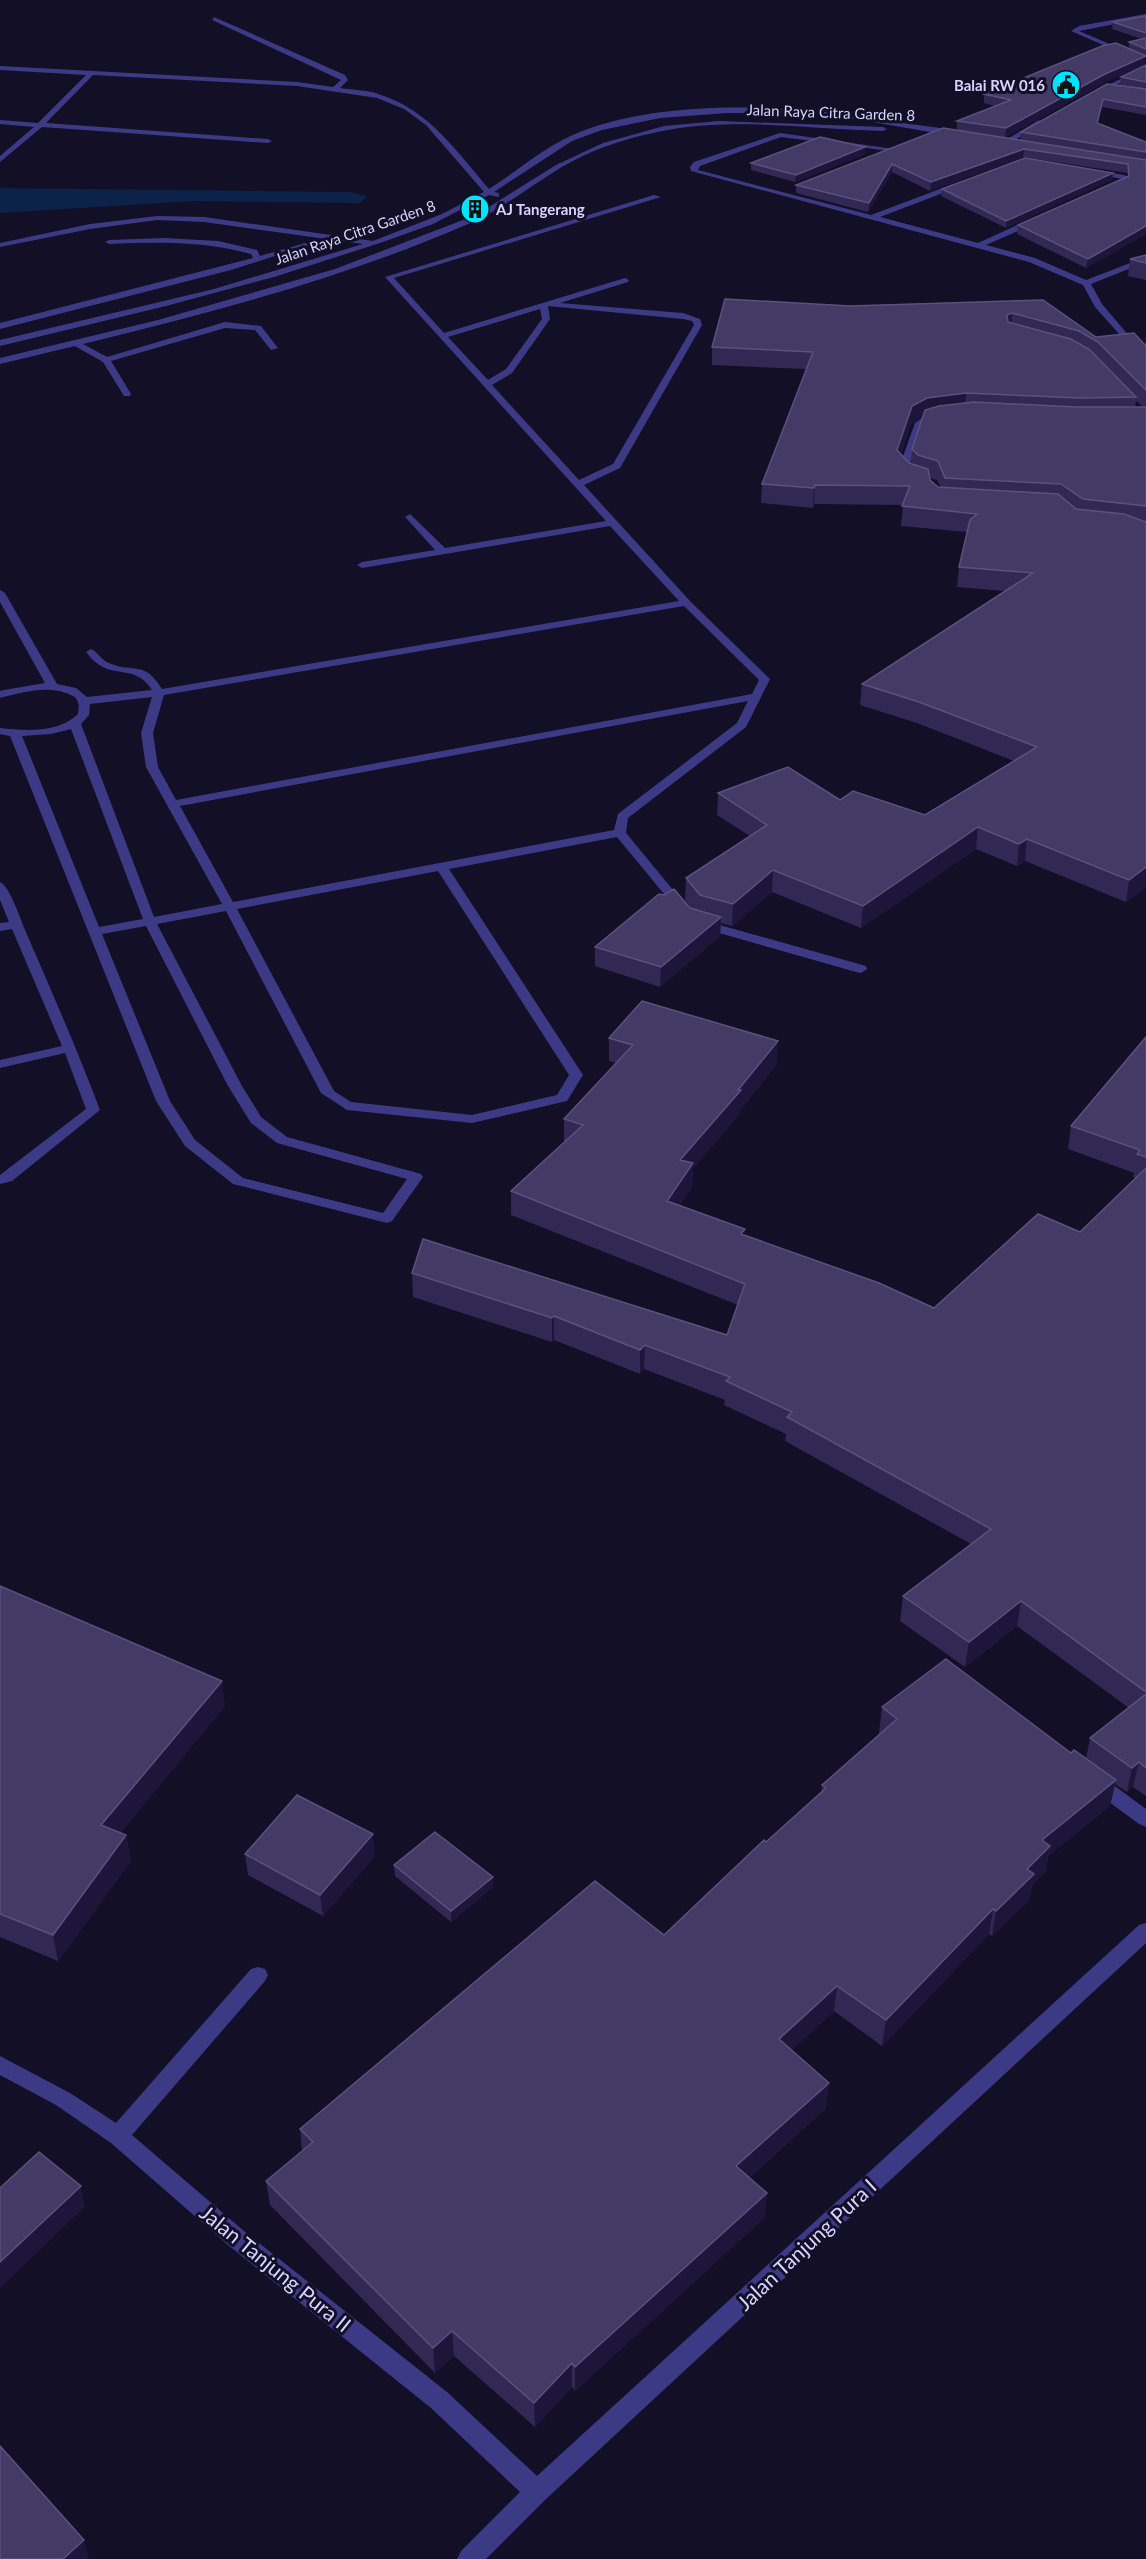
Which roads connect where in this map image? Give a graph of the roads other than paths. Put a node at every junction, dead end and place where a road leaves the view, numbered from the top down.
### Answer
1 (1146, 16) edge
2 (214, 19) dead end
3 (1135, 57) edge
4 (0, 69) edge
5 (1146, 69) edge
6 (91, 73) junction
7 (1105, 87) junction
8 (336, 88) junction
9 (1125, 90) edge
10 (1085, 98) edge
11 (1046, 119) edge
12 (0, 123) edge
13 (40, 124) junction
14 (922, 130) junction
15 (964, 136) edge
16 (995, 140) edge
17 (268, 141) dead end
18 (1006, 142) junction
19 (1018, 144) edge
20 (877, 155) edge
21 (0, 160) edge
22 (1085, 170) edge
23 (971, 180) edge
24 (1113, 184) edge
25 (799, 186) edge
26 (489, 193) junction
27 (777, 194) junction
28 (657, 197) dead end
29 (511, 198) junction
30 (872, 218) junction
31 (1041, 218) edge
32 (70, 231) junction
33 (109, 242) dead end
34 (377, 242) junction
35 (0, 245) edge
36 (305, 245) junction
37 (978, 246) junction
38 (338, 256) junction
39 (258, 259) junction
40 (1145, 259) edge
41 (357, 264) junction
42 (625, 280) dead end
43 (1086, 283) junction
44 (546, 304) junction
45 (0, 326) edge
46 (443, 336) junction
47 (0, 343) edge
48 (77, 344) junction
49 (274, 348) dead end
50 (106, 360) junction
51 (0, 361) edge
52 (1146, 361) edge
53 (487, 384) junction
54 (127, 394) dead end
55 (952, 418) edge
56 (922, 480) edge
57 (579, 484) junction
58 (410, 517) dead end
59 (614, 522) junction
60 (443, 552) junction
61 (362, 565) dead end
62 (0, 593) edge
63 (686, 603) junction
64 (91, 652) dead end
65 (53, 687) junction
66 (159, 693) junction
67 (0, 695) edge
68 (758, 696) junction
69 (83, 701) junction
70 (74, 722) junction
71 (0, 730) edge
72 (15, 734) junction
73 (174, 804) junction
74 (620, 832) junction
75 (442, 867) junction
76 (0, 886) edge
77 (230, 908) junction
78 (150, 922) junction
79 (17, 924) junction
80 (0, 927) edge
81 (94, 932) junction
82 (861, 969) dead end
83 (70, 1048) junction
84 (0, 1064) edge
85 (0, 1180) edge
86 (1081, 1772) edge
87 (1146, 1819) edge
88 (1146, 1931) edge
89 (258, 1975) dead end
90 (0, 2065) edge
91 (118, 2136) junction
92 (537, 2492) junction
93 (469, 2559) edge

1 - 3 street
2 - 8 street
4 - 6 street
5 - 7 street
6 - 8 street
6 - 13 street
7 - 9 street
7 - 10 street
8 - 26 street
11 - 18 street
12 - 13 street
13 - 17 street
13 - 21 street
14 - 15 street
14 - 26 street, Jalan Raya Citra Garden 8
14 - 29 street, Jalan Raya Citra Garden 8
16 - 18 street
18 - 19 street
20 - 27 street
22 - 24 street
23 - 30 street
25 - 27 street
26 - 29 street
26 - 34 street, Jalan Raya Citra Garden 8
27 - 30 street
28 - 46 street
29 - 41 street, Jalan Raya Citra Garden 8
30 - 37 street
31 - 37 street
32 - 34 street
32 - 35 street
32 - 36 street
33 - 39 street
34 - 38 street, Jalan Raya Citra Garden 8
36 - 38 street
36 - 39 street
37 - 43 street
38 - 41 street
38 - 47 street, Jalan Raya Citra Garden 8
39 - 45 street
40 - 43 street
41 - 48 street, Jalan Raya Citra Garden 8
42 - 44 street
43 - 52 street
44 - 46 street
44 - 53 street
44 - 57 street
46 - 53 street
48 - 50 street
48 - 51 street, Jalan Raya Citra Garden 8
49 - 50 street
50 - 54 street
53 - 57 street
55 - 56 street
57 - 59 street
58 - 60 street
59 - 60 street
59 - 63 street
60 - 61 street
62 - 65 street
63 - 66 street
63 - 68 street
64 - 66 street
65 - 67 street
65 - 69 street
66 - 69 street
66 - 73 street
68 - 73 street
68 - 74 street
69 - 70 street
70 - 72 street
70 - 78 street
71 - 72 street
72 - 81 street
73 - 77 street
74 - 75 street
74 - 82 street
75 - 77 street
75 - 77 street
76 - 79 street
77 - 78 street
78 - 81 street
78 - 81 street
79 - 80 street
79 - 83 street
83 - 84 street
83 - 85 street
86 - 87 street
88 - 92 street, Jalan Tanjung Pura I
89 - 91 street
90 - 91 street, Jalan Tanjung Pura II
91 - 92 street, Jalan Tanjung Pura II
92 - 93 street, Jalan Tanjung Pura I

